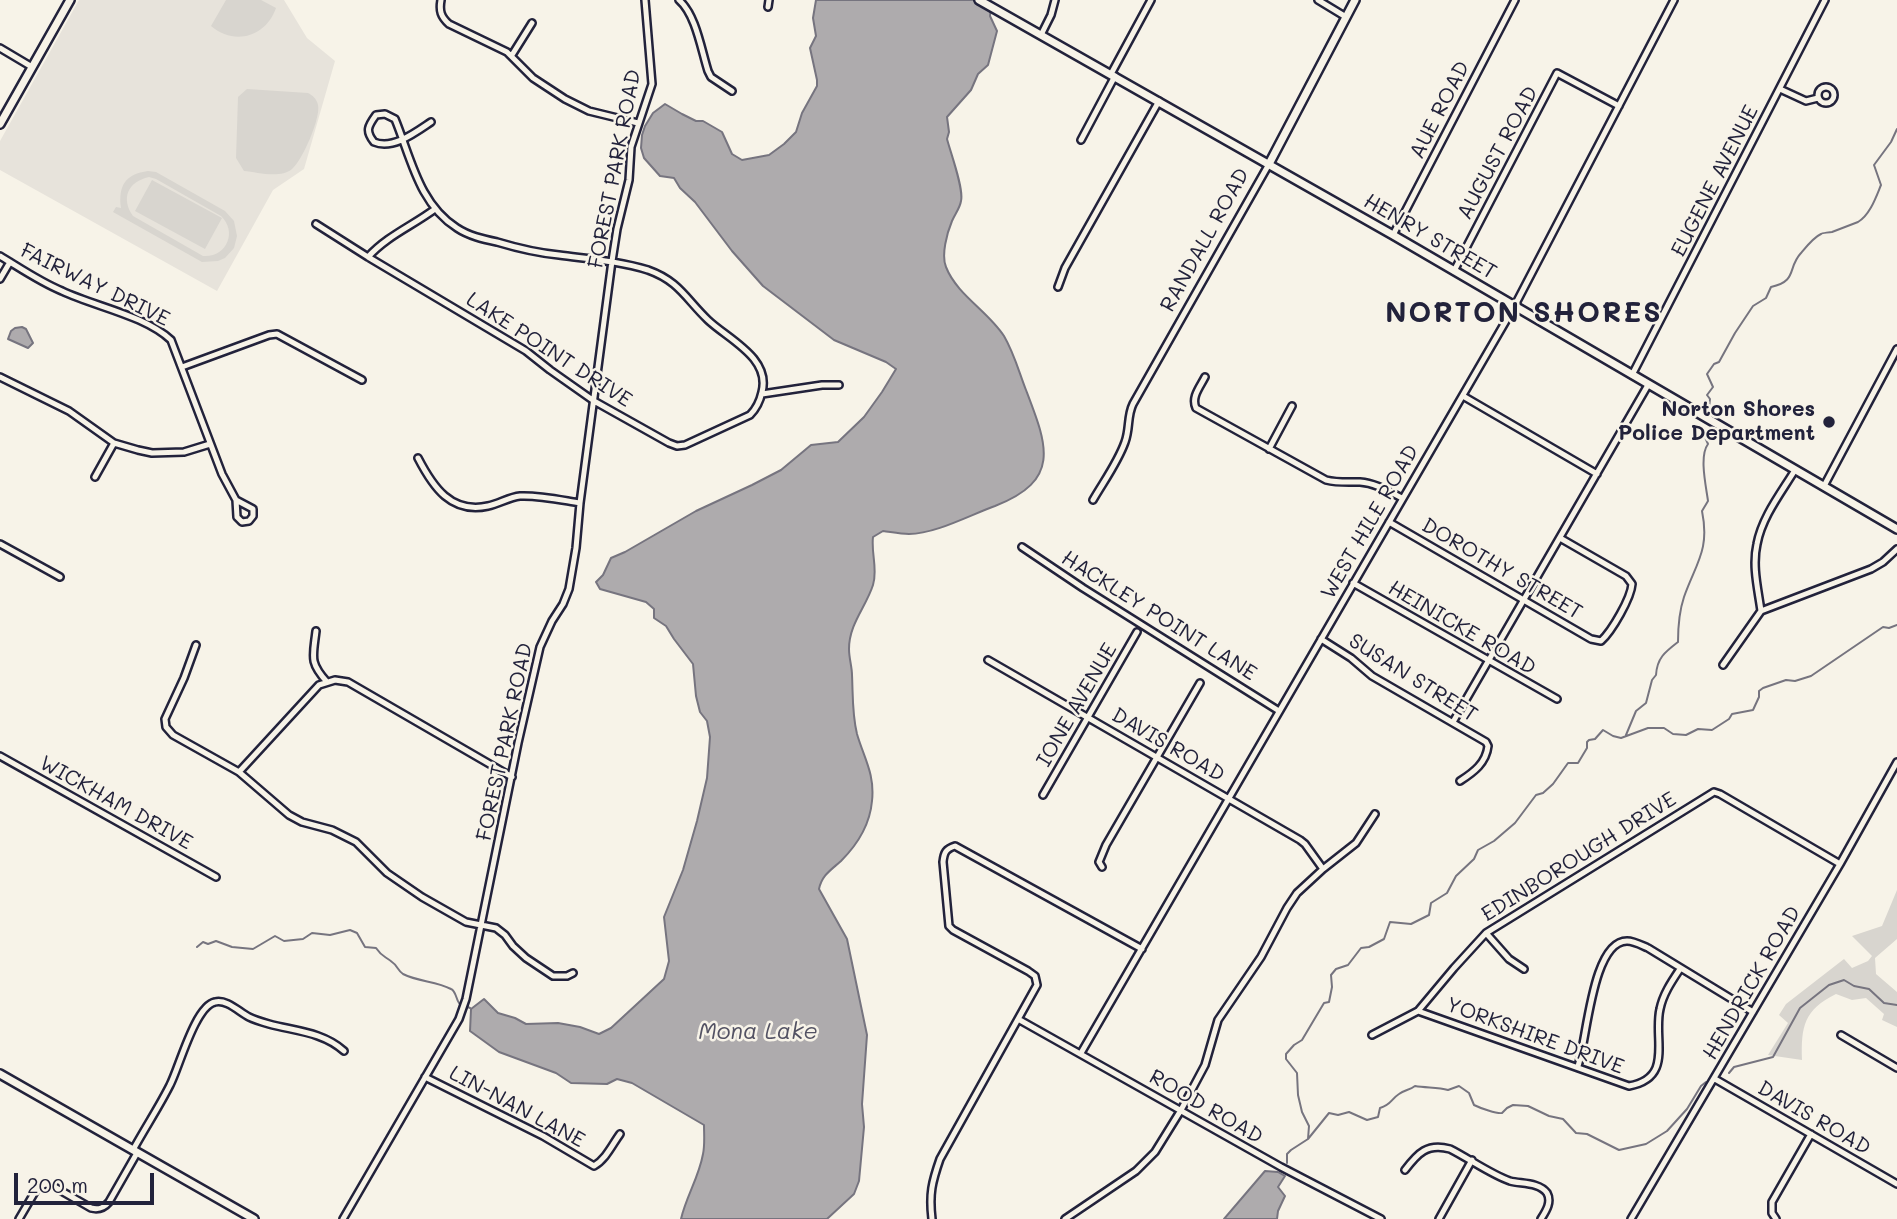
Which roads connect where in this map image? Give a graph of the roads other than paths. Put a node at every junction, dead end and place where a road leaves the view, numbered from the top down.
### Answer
1 (70, 0) edge
2 (441, 0) edge
3 (645, 0) edge
4 (679, 0) edge
5 (979, 0) edge
6 (1055, 0) edge
7 (1151, 0) edge
8 (1318, 0) edge
9 (1355, 0) edge
10 (1515, 0) edge
11 (1674, 0) edge
12 (1825, 0) edge
13 (1346, 17) junction
14 (532, 23) dead end
15 (1041, 35) junction
16 (0, 48) edge
17 (512, 55) junction
18 (32, 67) junction
19 (1113, 75) junction
20 (1780, 89) junction
21 (732, 91) dead end
22 (1818, 98) dead end
23 (1159, 101) junction
24 (1619, 106) junction
25 (431, 122) dead end
26 (638, 123) junction
27 (0, 124) edge
28 (401, 139) junction
29 (1082, 140) dead end
30 (1269, 164) junction
31 (435, 209) junction
32 (316, 224) dead end
33 (1393, 235) junction
34 (0, 256) edge
35 (368, 257) junction
36 (612, 261) junction
37 (9, 262) junction
38 (1454, 271) junction
39 (0, 279) edge
40 (1058, 287) dead end
41 (1514, 307) junction
42 (1897, 349) edge
43 (182, 367) junction
44 (1632, 375) junction
45 (0, 377) edge
46 (1205, 377) dead end
47 (362, 380) dead end
48 (839, 385) dead end
49 (1648, 385) junction
50 (762, 394) junction
51 (1463, 396) junction
52 (594, 401) junction
53 (1292, 407) dead end
54 (114, 443) junction
55 (210, 444) junction
56 (1269, 449) junction
57 (418, 458) dead end
58 (1794, 470) junction
59 (1597, 474) junction
60 (95, 477) dead end
61 (1824, 486) junction
62 (1402, 498) junction
63 (236, 500) dead end
64 (1093, 500) dead end
65 (580, 503) junction
66 (1389, 522) junction
67 (1897, 529) edge
68 (1560, 538) junction
69 (0, 544) edge
70 (1022, 547) dead end
71 (1897, 549) edge
72 (60, 577) dead end
73 (1353, 583) junction
74 (1525, 600) junction
75 (1761, 611) junction
76 (316, 631) dead end
77 (1137, 632) dead end
78 (1321, 639) junction
79 (196, 645) dead end
80 (988, 660) dead end
81 (1489, 661) junction
82 (1723, 665) dead end
83 (327, 682) junction
84 (1200, 683) dead end
85 (1556, 699) dead end
86 (1279, 711) junction
87 (1088, 718) junction
88 (1453, 722) junction
89 (0, 756) edge
90 (1158, 758) junction
91 (1897, 762) edge
92 (239, 772) junction
93 (512, 777) junction
94 (1460, 781) dead end
95 (1044, 795) dead end
96 (1229, 798) junction
97 (1375, 814) dead end
98 (1840, 864) junction
99 (1102, 867) dead end
100 (1323, 869) junction
101 (216, 877) dead end
102 (481, 925) junction
103 (1486, 933) junction
104 (1142, 949) junction
105 (1524, 969) dead end
106 (1680, 969) junction
107 (573, 973) dead end
108 (1418, 1011) junction
109 (1753, 1012) junction
110 (1018, 1019) junction
111 (1371, 1035) dead end
112 (1841, 1035) dead end
113 (344, 1051) dead end
114 (1081, 1053) junction
115 (1578, 1066) junction
116 (1897, 1068) edge
117 (0, 1074) edge
118 (425, 1077) junction
119 (1715, 1079) junction
120 (1181, 1110) junction
121 (620, 1133) dead end
122 (1811, 1134) junction
123 (135, 1151) junction
124 (1472, 1160) junction
125 (1405, 1170) dead end
126 (1897, 1184) edge
127 (19, 1219) edge
128 (254, 1219) edge
129 (343, 1219) edge
130 (932, 1219) edge
131 (1065, 1219) edge
132 (1381, 1219) edge
133 (1438, 1219) edge
134 (1541, 1219) edge
135 (1631, 1219) edge
136 (1776, 1219) edge

1 - 18 street
2 - 17 street
3 - 26 street, FOREST PARK ROAD
4 - 21 street
5 - 15 street, HENRY STREET
6 - 15 street
7 - 19 street
8 - 13 street
9 - 13 street, RANDALL ROAD
10 - 33 street, AUE ROAD
11 - 24 street, WEST HILE ROAD
12 - 20 street, EUGENE AVENUE
13 - 30 street, RANDALL ROAD
14 - 17 street
15 - 19 street, HENRY STREET
16 - 18 street
17 - 26 street
18 - 27 street
19 - 23 street, HENRY STREET
19 - 29 street
20 - 22 street
20 - 44 street, EUGENE AVENUE
23 - 30 street, HENRY STREET
23 - 40 street
24 - 38 street, AUGUST ROAD
24 - 41 street, WEST HILE ROAD
25 - 28 street
26 - 36 street, FOREST PARK ROAD
28 - 28 street
28 - 31 street
30 - 33 street, HENRY STREET
30 - 64 street, RANDALL ROAD
31 - 35 street
31 - 36 street
32 - 35 street, LAKE POINT DRIVE
33 - 38 street, HENRY STREET
34 - 37 street, FAIRWAY DRIVE
35 - 52 street, LAKE POINT DRIVE
36 - 50 street
36 - 52 street, FOREST PARK ROAD
37 - 39 street
37 - 43 street, FAIRWAY DRIVE
38 - 41 street, HENRY STREET
41 - 44 street, HENRY STREET
41 - 51 street, WEST HILE ROAD
42 - 61 street
43 - 47 street
43 - 55 street, FAIRWAY DRIVE
44 - 49 street, HENRY STREET
45 - 54 street
46 - 56 street
48 - 50 street
49 - 58 street, HENRY STREET
49 - 59 street
50 - 52 street, LAKE POINT DRIVE
51 - 59 street
51 - 62 street, WEST HILE ROAD
52 - 65 street, FOREST PARK ROAD
53 - 56 street
54 - 55 street
54 - 60 street
55 - 63 street, FAIRWAY DRIVE
56 - 62 street
57 - 65 street
58 - 61 street, HENRY STREET
58 - 75 street
59 - 68 street
61 - 67 street, HENRY STREET
62 - 66 street, WEST HILE ROAD
65 - 93 street, FOREST PARK ROAD
66 - 73 street, WEST HILE ROAD
66 - 74 street, DOROTHY STREET
68 - 74 street
68 - 74 street, DOROTHY STREET
69 - 72 street
70 - 86 street, HACKLEY POINT LANE
71 - 75 street
73 - 78 street, WEST HILE ROAD
73 - 81 street, HEINICKE ROAD
74 - 81 street
75 - 82 street
76 - 83 street
77 - 87 street, IONE AVENUE
78 - 86 street, WEST HILE ROAD
78 - 88 street, SUSAN STREET
79 - 92 street
80 - 87 street, DAVIS ROAD
81 - 85 street, HEINICKE ROAD
81 - 88 street
83 - 92 street
83 - 93 street
84 - 90 street
86 - 96 street, WEST HILE ROAD
87 - 90 street, DAVIS ROAD
87 - 95 street, IONE AVENUE
88 - 94 street, SUSAN STREET
89 - 101 street, WICKHAM DRIVE
90 - 96 street, DAVIS ROAD
90 - 99 street
91 - 98 street, HENDRICK ROAD
92 - 102 street
93 - 102 street, FOREST PARK ROAD
96 - 100 street, DAVIS ROAD
96 - 104 street, WEST HILE ROAD
97 - 100 street
98 - 103 street, EDINBOROUGH DRIVE
98 - 109 street, HENDRICK ROAD
100 - 120 street
102 - 107 street
102 - 118 street, FOREST PARK ROAD
103 - 105 street
103 - 108 street, EDINBOROUGH DRIVE
104 - 110 street
104 - 114 street, WEST HILE ROAD
106 - 109 street
106 - 115 street, YORKSHIRE DRIVE
106 - 115 street
108 - 111 street, EDINBOROUGH DRIVE
108 - 115 street, YORKSHIRE DRIVE
109 - 119 street, HENDRICK ROAD
110 - 114 street, ROOD ROAD
110 - 130 street
112 - 116 street
113 - 123 street
114 - 120 street, ROOD ROAD
117 - 123 street
118 - 121 street, LIN-NAN LANE
118 - 129 street, FOREST PARK ROAD
119 - 122 street, DAVIS ROAD
119 - 135 street, HENDRICK ROAD
120 - 131 street
120 - 132 street, ROOD ROAD
122 - 126 street, DAVIS ROAD
122 - 136 street
123 - 127 street
123 - 128 street
124 - 125 street
124 - 133 street
124 - 134 street

